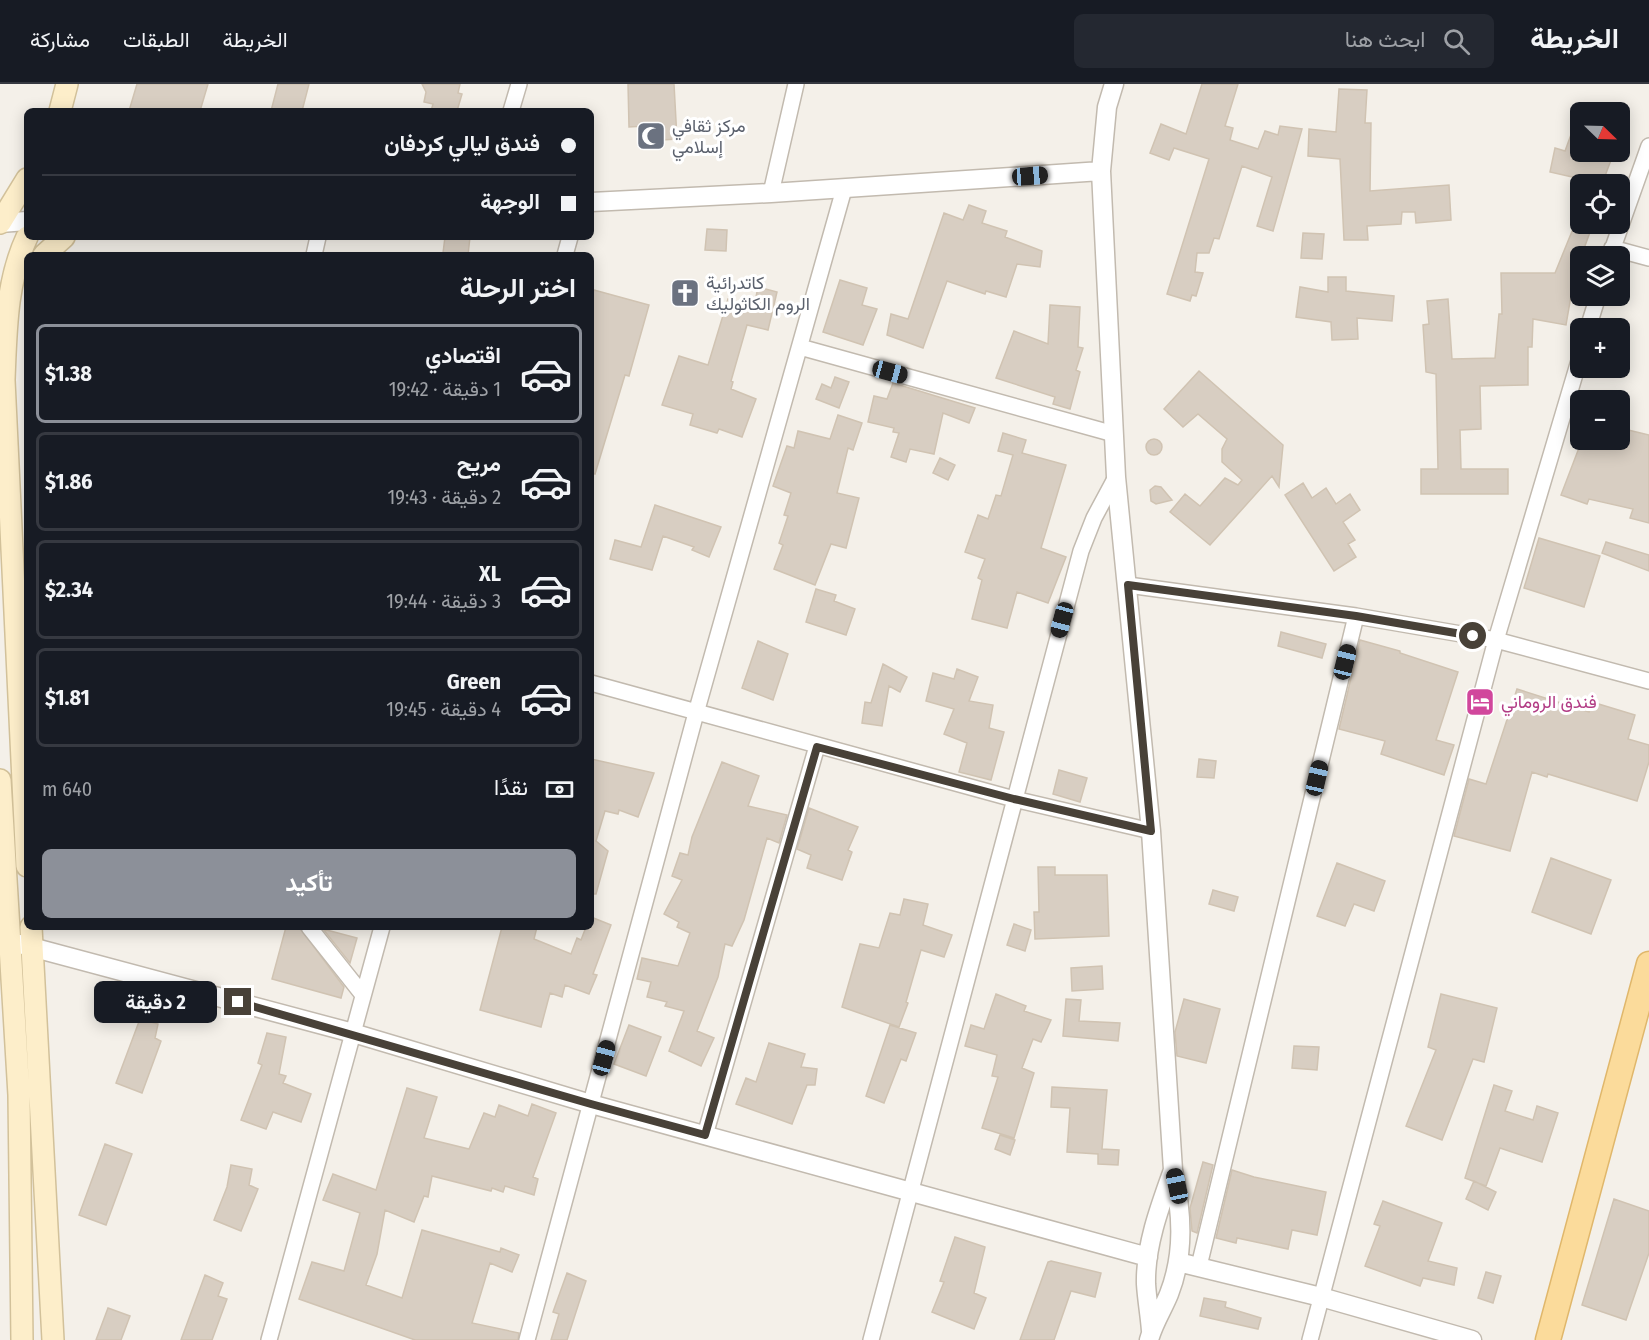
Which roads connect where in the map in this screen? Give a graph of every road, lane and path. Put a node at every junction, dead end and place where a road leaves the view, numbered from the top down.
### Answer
1 (67, 84) edge
2 (519, 84) edge
3 (796, 84) edge
4 (1114, 84) edge
5 (61, 108) edge
6 (512, 108) edge
7 (1649, 146) edge
8 (1101, 171) junction
9 (24, 184) edge
10 (844, 189) junction
11 (771, 193) junction
12 (594, 202) edge
13 (24, 221) edge
14 (0, 223) edge
15 (26, 240) edge
16 (61, 240) edge
17 (1613, 246) edge
18 (47, 252) edge
19 (1630, 255) edge
20 (1649, 258) edge
21 (24, 279) edge
22 (8, 301) junction
23 (800, 347) junction
24 (1574, 378) edge
25 (1114, 434) junction
26 (1116, 477) junction
27 (1128, 585) junction
28 (1356, 616) junction
29 (1496, 640) junction
30 (22, 659) edge
31 (1649, 681) edge
32 (594, 684) edge
33 (696, 712) junction
34 (24, 742) edge
35 (817, 747) junction
36 (0, 780) edge
37 (1014, 799) junction
38 (1151, 831) junction
39 (311, 930) edge
40 (381, 930) edge
41 (32, 936) edge
42 (10, 942) junction
43 (1649, 964) edge
44 (363, 995) junction
45 (353, 1033) junction
46 (591, 1104) junction
47 (705, 1135) junction
48 (1173, 1170) junction
49 (909, 1190) junction
50 (1148, 1257) junction
51 (1178, 1262) junction
52 (1199, 1266) junction
53 (1322, 1298) junction
54 (1150, 1336) edge
55 (22, 1340) edge
56 (53, 1340) edge
57 (269, 1340) edge
58 (526, 1340) edge
59 (871, 1340) edge
60 (1310, 1340) edge
61 (1472, 1340) edge
62 (1548, 1340) edge

1 - 5 main road
2 - 6 street
3 - 11 street
4 - 8 street
7 - 17 street
8 - 10 street
8 - 25 street
9 - 14 main road
10 - 11 street
10 - 23 street
11 - 12 street
13 - 14 street
15 - 22 main road
16 - 18 main road
19 - 20 street
21 - 22 main road
22 - 30 main road
23 - 25 street
23 - 33 street
24 - 29 street
25 - 26 street
26 - 27 street
26 - 37 street
27 - 28 street
27 - 38 street
28 - 29 street
28 - 52 street
29 - 31 street
29 - 53 street
30 - 34 main road
32 - 33 street
33 - 35 street
33 - 46 street
35 - 37 street
35 - 47 street
36 - 42 main road
37 - 38 street
37 - 49 street
38 - 48 street
39 - 44 street
40 - 44 street
41 - 42 street
41 - 45 street
41 - 56 main road
42 - 55 main road
43 - 62 main road
44 - 45 street
45 - 46 street
45 - 57 street
46 - 47 street
46 - 58 street
47 - 49 street
48 - 50 street
48 - 51 street
49 - 50 street
49 - 59 street
50 - 54 street
51 - 52 street
51 - 54 street
52 - 53 street
53 - 60 street
53 - 61 street

